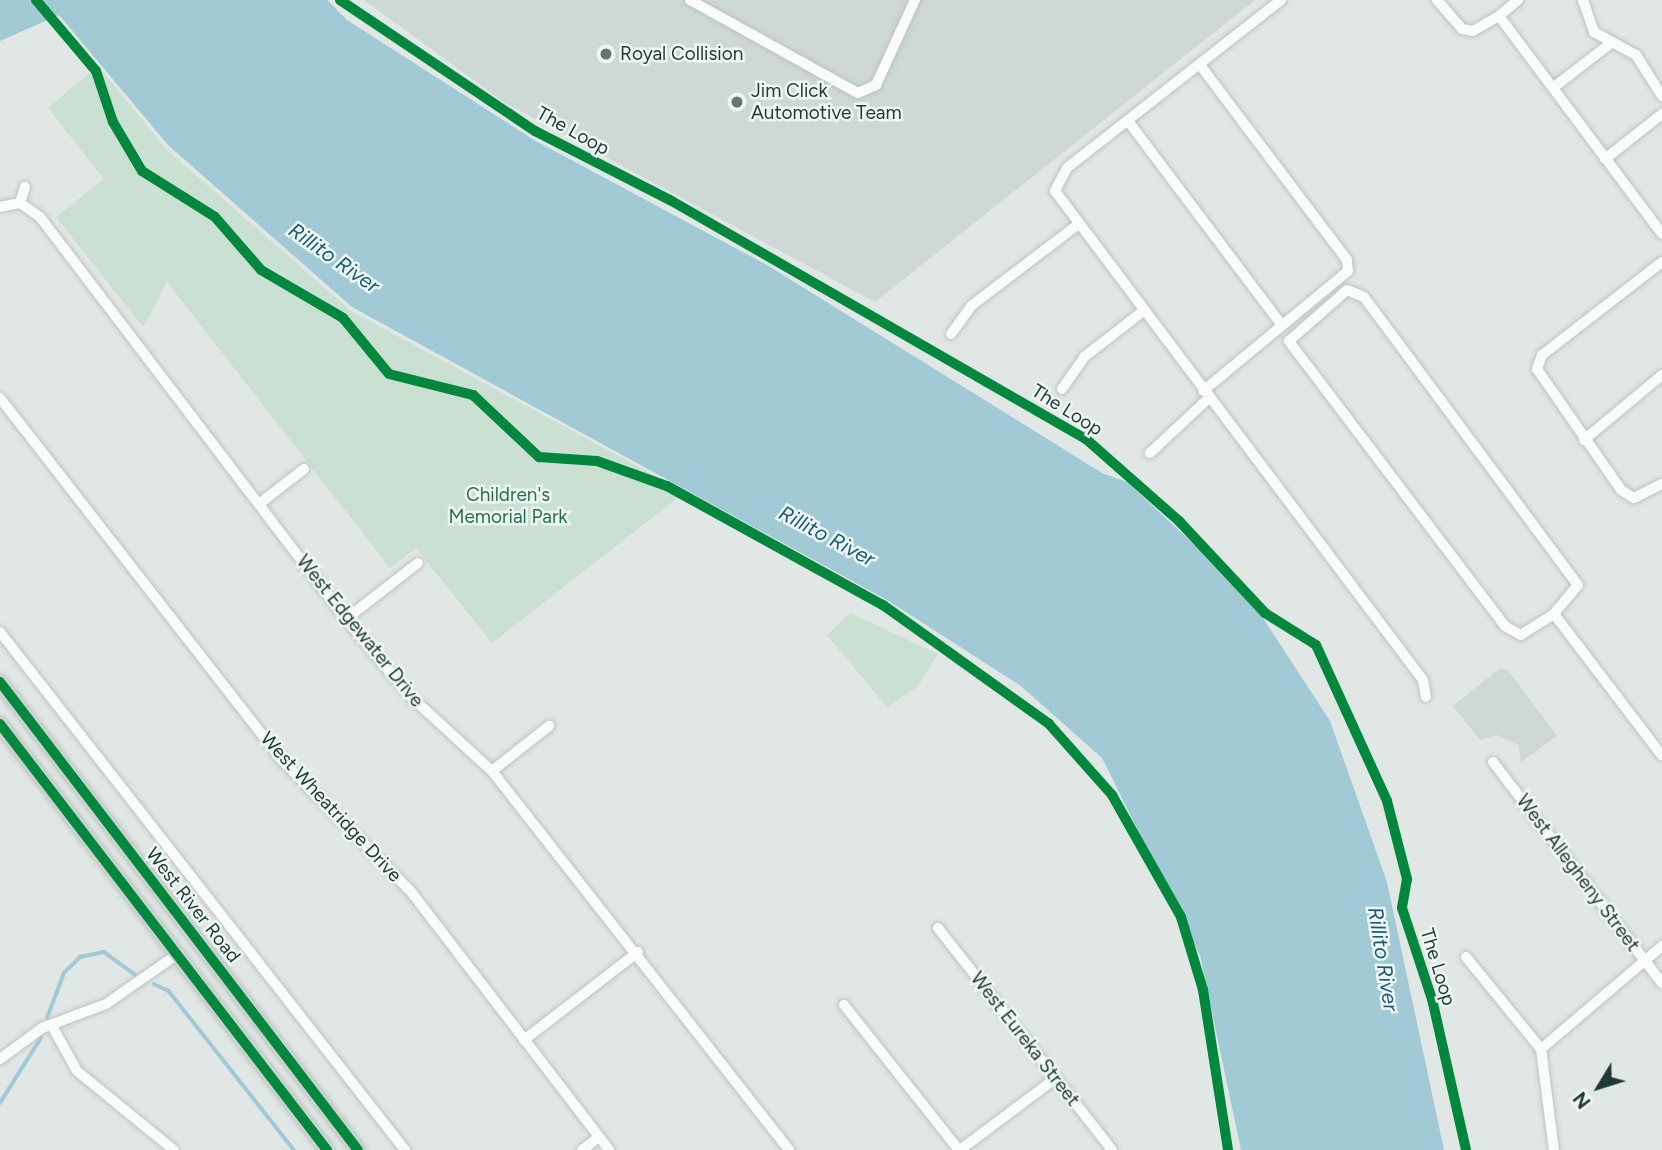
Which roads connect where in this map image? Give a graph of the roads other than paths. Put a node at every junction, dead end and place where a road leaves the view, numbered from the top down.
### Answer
1 (690, 0) edge
2 (915, 0) edge
3 (1281, 0) edge
4 (1437, 0) edge
5 (1518, 0) edge
6 (1583, 0) edge
7 (1499, 16) junction
8 (1611, 43) junction
9 (1200, 65) junction
10 (1554, 87) junction
11 (1662, 96) edge
12 (1662, 114) edge
13 (1128, 121) junction
14 (1605, 159) junction
15 (25, 187) dead end
16 (20, 203) junction
17 (0, 207) edge
18 (1076, 226) junction
19 (1662, 234) edge
20 (1662, 262) edge
21 (1142, 312) junction
22 (1282, 325) junction
23 (951, 334) dead end
24 (1662, 375) edge
25 (1062, 389) dead end
26 (1205, 395) junction
27 (0, 398) edge
28 (1584, 440) junction
29 (1150, 453) dead end
30 (304, 469) dead end
31 (1662, 484) edge
32 (258, 504) junction
33 (418, 563) dead end
34 (1554, 614) junction
35 (346, 619) junction
36 (0, 632) edge
37 (0, 682) edge
38 (1426, 697) dead end
39 (0, 724) edge
40 (549, 726) dead end
41 (1662, 756) edge
42 (1493, 762) dead end
43 (492, 771) junction
44 (939, 928) dead end
45 (1662, 946) edge
46 (638, 952) junction
47 (179, 953) junction
48 (1466, 957) dead end
49 (1644, 960) junction
50 (1662, 984) edge
51 (844, 1005) dead end
52 (52, 1026) junction
53 (524, 1040) junction
54 (1541, 1049) junction
55 (0, 1059) edge
56 (1056, 1078) junction
57 (598, 1137) junction
58 (174, 1150) edge
59 (327, 1150) edge
60 (358, 1150) edge
61 (405, 1150) edge
62 (582, 1150) edge
63 (609, 1150) edge
64 (789, 1150) edge
65 (959, 1150) edge
66 (1112, 1150) edge
67 (1554, 1150) edge

1 - 2 street
3 - 9 street
4 - 7 street
5 - 7 street
6 - 8 street
7 - 10 street
8 - 10 street
8 - 11 street
9 - 13 street
9 - 22 street
10 - 14 street
12 - 14 street
13 - 18 street
13 - 22 street
14 - 19 street
15 - 16 street
16 - 17 street
16 - 32 street, West Edgewater Drive
18 - 21 street
18 - 23 street
20 - 28 street
21 - 25 street
21 - 26 street
22 - 26 street
24 - 28 street
26 - 29 street
26 - 38 street
27 - 53 street, West Wheatridge Drive
28 - 31 street
30 - 32 street
32 - 35 street, West Edgewater Drive
33 - 35 street
34 - 34 street
34 - 41 street
35 - 43 street, West Edgewater Drive
36 - 61 street
37 - 60 main road, West River Road
39 - 47 main road
40 - 43 street
42 - 49 street, West Allegheny Street
43 - 46 street, West Edgewater Drive
44 - 56 street, West Eureka Street
45 - 49 street
46 - 53 street
46 - 64 street, West Edgewater Drive
47 - 52 street
47 - 59 main road
48 - 54 street
49 - 50 street, West Allegheny Street
49 - 54 street
51 - 65 street
52 - 55 street
52 - 58 street
53 - 57 street, West Wheatridge Drive
54 - 67 street
56 - 65 street
56 - 66 street, West Eureka Street
57 - 62 street
57 - 63 street, West Wheatridge Drive

